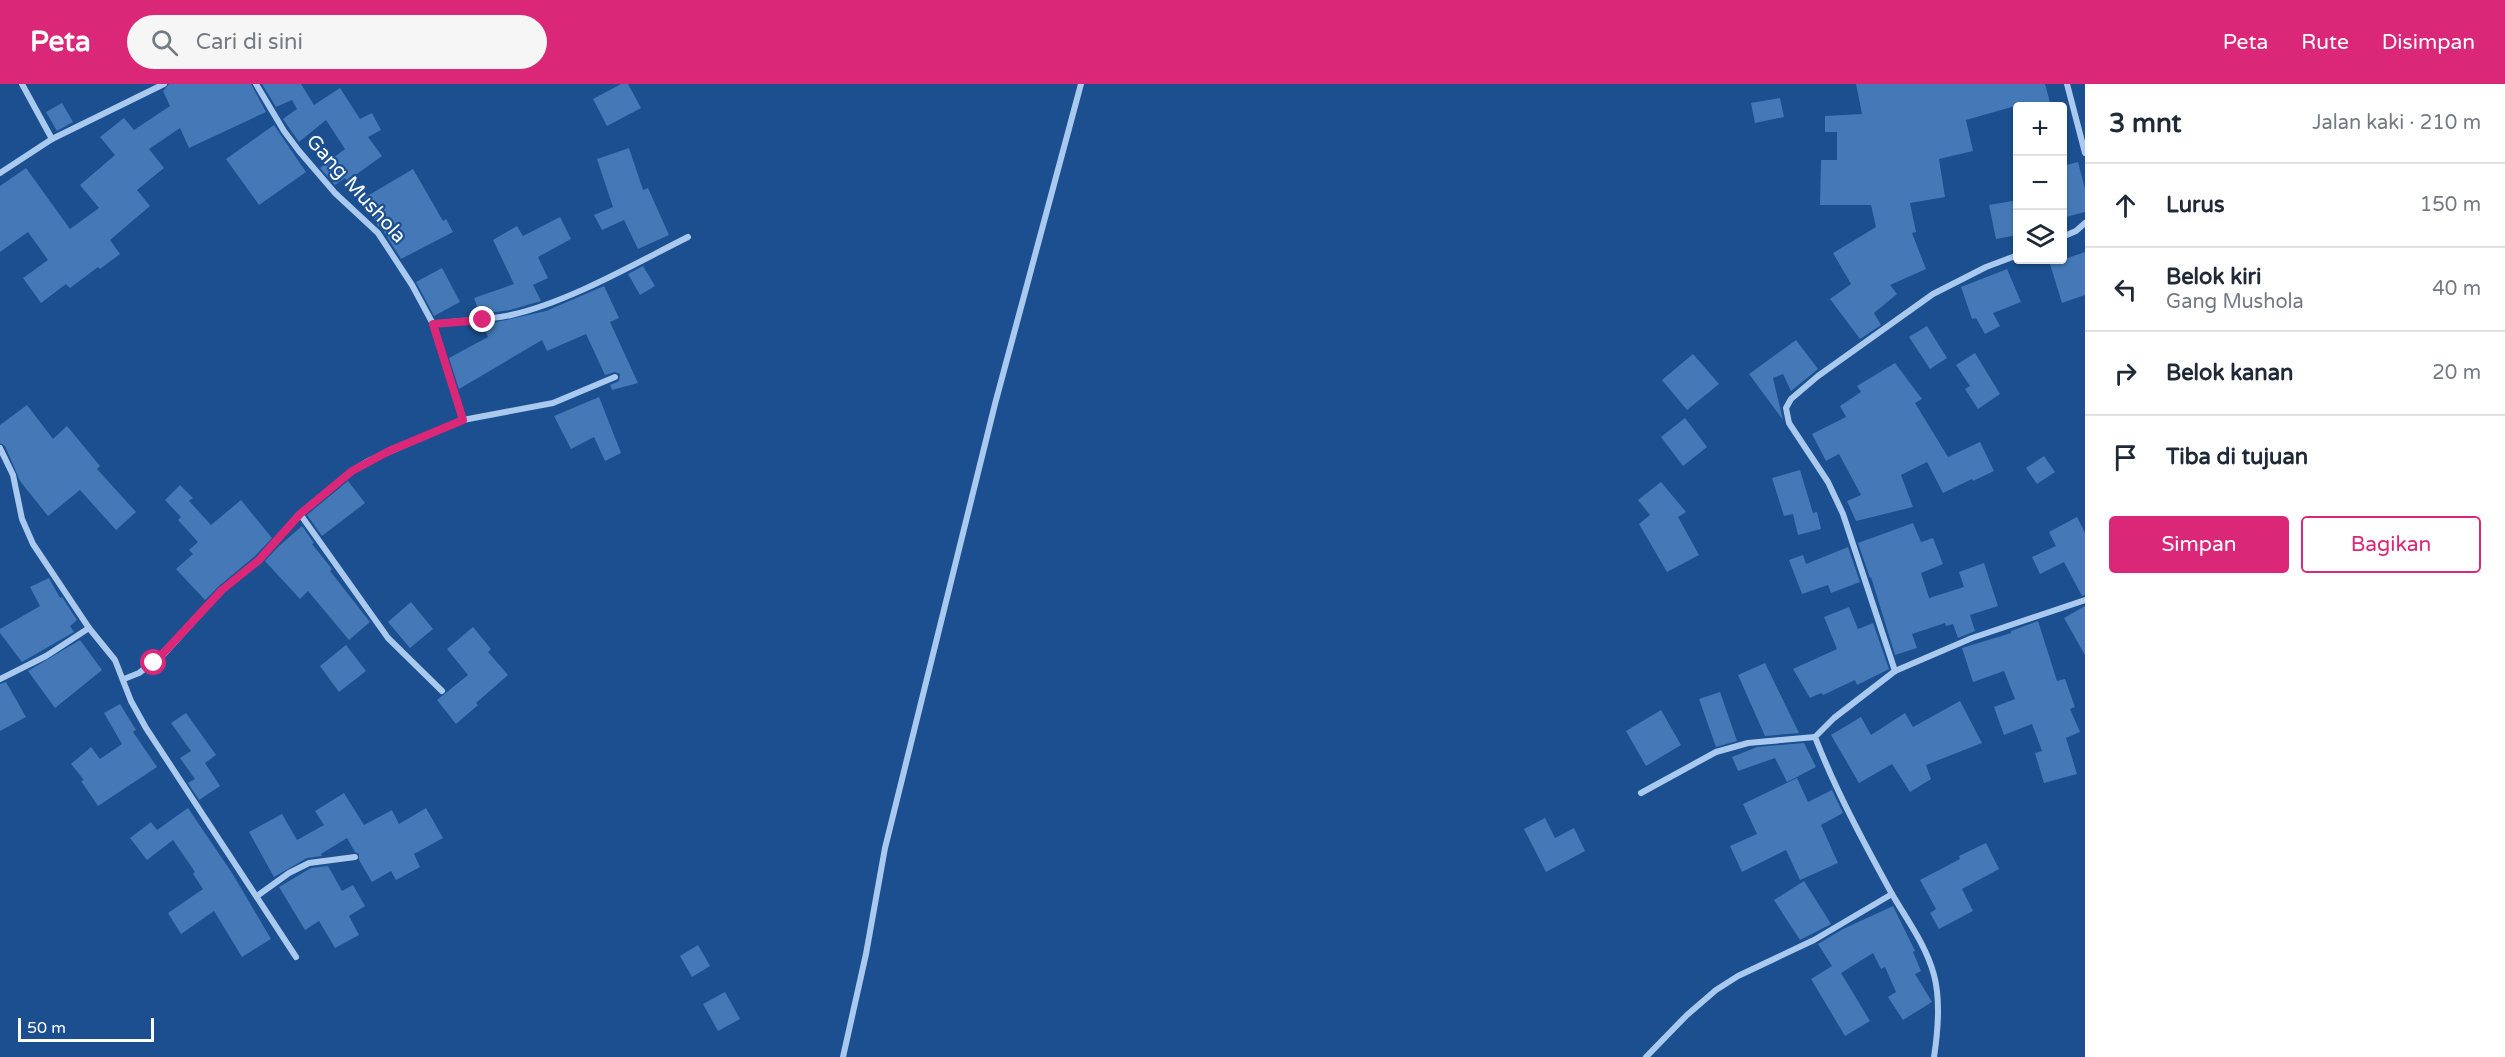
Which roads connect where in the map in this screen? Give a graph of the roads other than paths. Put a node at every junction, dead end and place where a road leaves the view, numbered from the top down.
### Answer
1 (22, 84) edge
2 (164, 84) edge
3 (256, 84) edge
4 (1081, 84) edge
5 (2067, 84) edge
6 (52, 139) junction
7 (2085, 153) edge
8 (0, 173) edge
9 (2085, 223) edge
10 (2067, 235) edge
11 (688, 237) dead end
12 (2013, 257) edge
13 (433, 324) junction
14 (615, 377) dead end
15 (463, 420) junction
16 (0, 448) edge
17 (300, 514) junction
18 (2085, 600) edge
19 (89, 628) junction
20 (1895, 671) junction
21 (0, 679) edge
22 (124, 679) junction
23 (442, 691) dead end
24 (1815, 737) junction
25 (1641, 793) dead end
26 (355, 857) dead end
27 (1892, 894) junction
28 (257, 896) junction
29 (296, 957) dead end
30 (843, 1057) edge
31 (1646, 1057) edge
32 (1934, 1057) edge

1 - 6 street
2 - 6 street
3 - 13 street, Gang Mushola
4 - 30 street
5 - 7 street
6 - 8 street
9 - 10 street
11 - 13 street
12 - 20 street
13 - 15 street, Gang Mushola
14 - 15 street
15 - 17 street
16 - 19 street
17 - 22 street
17 - 23 street
18 - 20 street
19 - 21 street
19 - 22 street
20 - 24 street
22 - 28 street
24 - 25 street
24 - 27 street
26 - 28 street
27 - 31 street
27 - 32 street
28 - 29 street

